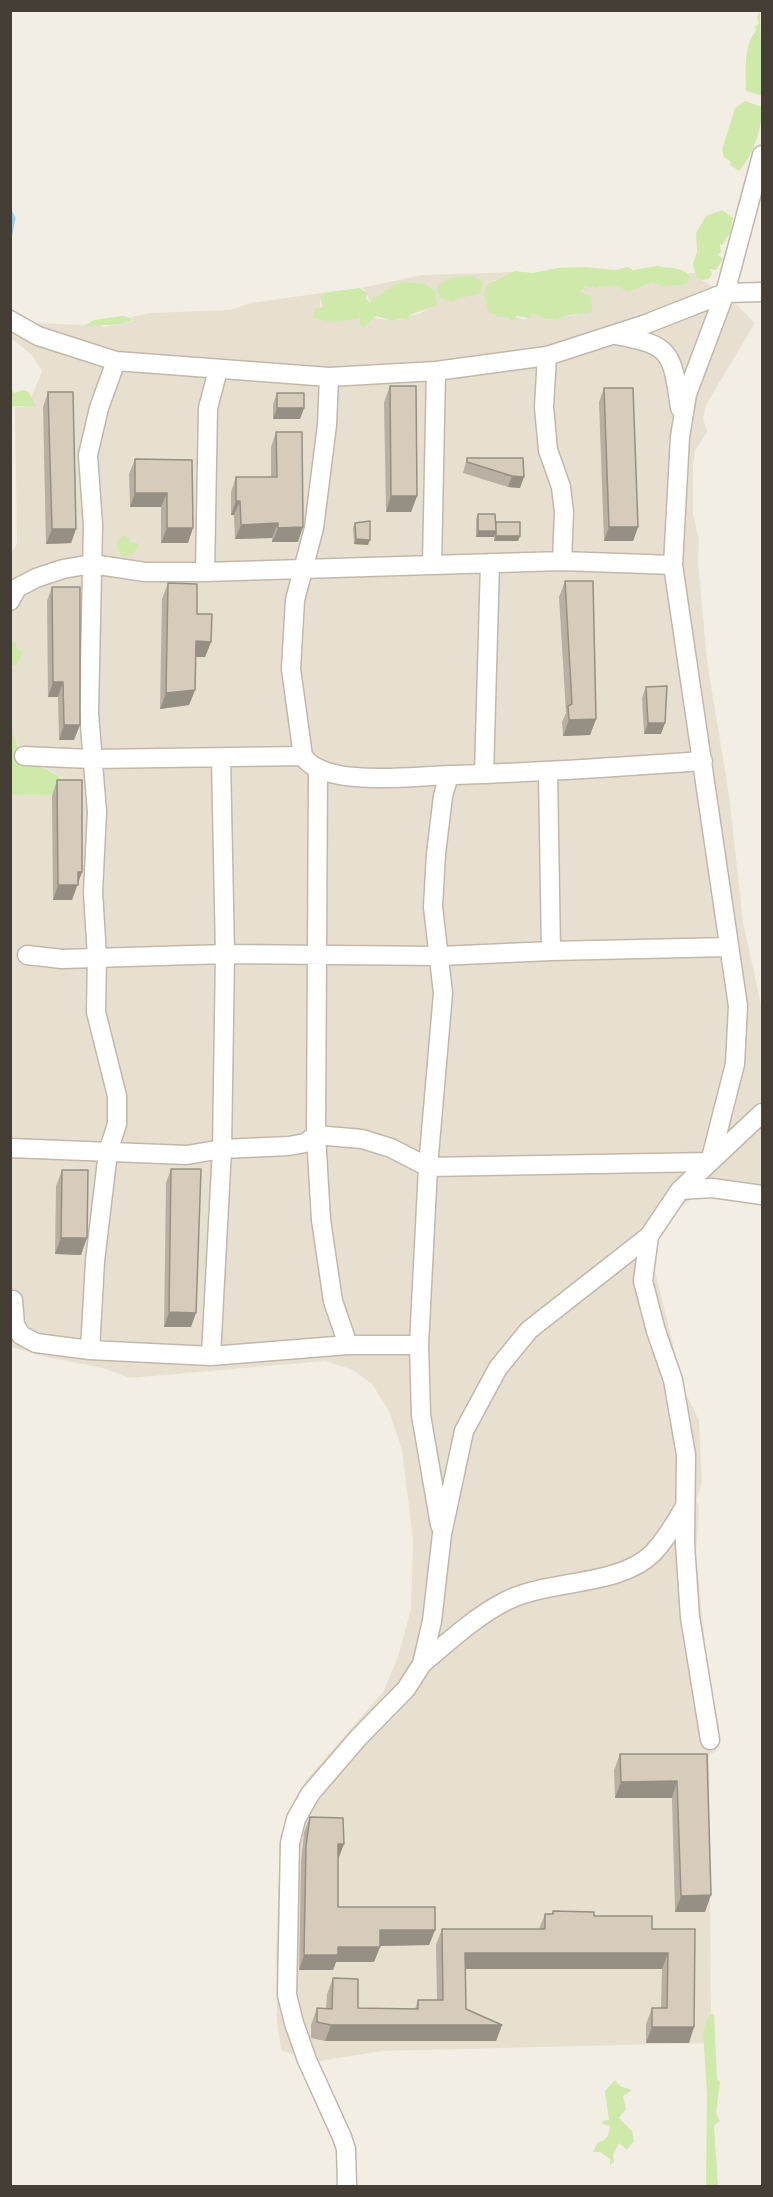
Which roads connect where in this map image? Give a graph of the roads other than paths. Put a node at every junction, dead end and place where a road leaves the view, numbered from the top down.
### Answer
1 (762, 155) edge
2 (762, 292) edge
3 (725, 293) junction
4 (10, 320) edge
5 (614, 334) junction
6 (548, 357) junction
7 (116, 361) junction
8 (218, 370) junction
9 (436, 371) junction
10 (329, 377) junction
11 (682, 421) junction
12 (562, 561) junction
13 (490, 563) junction
14 (92, 564) junction
15 (432, 565) junction
16 (673, 565) junction
17 (305, 569) junction
18 (205, 572) junction
19 (10, 601) edge
20 (24, 756) dead end
21 (303, 756) junction
22 (221, 758) junction
23 (91, 759) junction
24 (703, 761) junction
25 (318, 769) junction
26 (548, 773) junction
27 (484, 774) junction
28 (449, 775) junction
29 (729, 947) junction
30 (551, 951) junction
31 (225, 954) junction
32 (27, 955) dead end
33 (97, 956) junction
34 (317, 956) junction
35 (440, 956) junction
36 (762, 1113) edge
37 (316, 1135) junction
38 (10, 1148) edge
39 (222, 1149) junction
40 (108, 1152) junction
41 (710, 1162) junction
42 (428, 1167) junction
43 (680, 1190) junction
44 (762, 1195) edge
45 (649, 1236) junction
46 (13, 1300) dead end
47 (348, 1345) junction
48 (419, 1345) junction
49 (90, 1350) junction
50 (211, 1356) junction
51 (686, 1503) junction
52 (442, 1534) junction
53 (422, 1664) junction
54 (710, 1740) dead end
55 (347, 2187) edge

1 - 3 street
2 - 3 street
3 - 5 street
3 - 11 street
4 - 7 street
5 - 6 street
5 - 11 street
6 - 9 street
6 - 12 street
7 - 8 street
7 - 14 street
8 - 10 street
8 - 18 street
9 - 10 street
9 - 15 street
10 - 17 street
11 - 16 street
12 - 13 street
12 - 16 street
13 - 15 street
13 - 27 street
14 - 18 street
14 - 19 street
14 - 23 street
15 - 17 street
16 - 24 street
17 - 18 street
17 - 21 street
20 - 23 street
21 - 22 street
21 - 25 street
22 - 23 street
22 - 31 street
23 - 33 street
24 - 26 street
24 - 29 street
25 - 28 street
25 - 34 street
26 - 27 street
26 - 30 street
27 - 28 street
28 - 35 street
29 - 30 street
29 - 41 street
30 - 35 street
31 - 33 street
31 - 34 street
31 - 39 street
32 - 33 street
33 - 40 street
34 - 35 street
34 - 37 street
35 - 42 street
36 - 41 street
37 - 39 street
37 - 42 street
37 - 47 street
38 - 40 street
39 - 40 street
39 - 50 street
40 - 49 street
41 - 42 street
41 - 43 street
42 - 48 street
43 - 44 street
43 - 45 street
45 - 51 street
45 - 52 street
46 - 49 street
47 - 48 street
47 - 50 street
48 - 52 street
49 - 50 street
51 - 53 street
51 - 54 street
52 - 53 street
53 - 55 street

